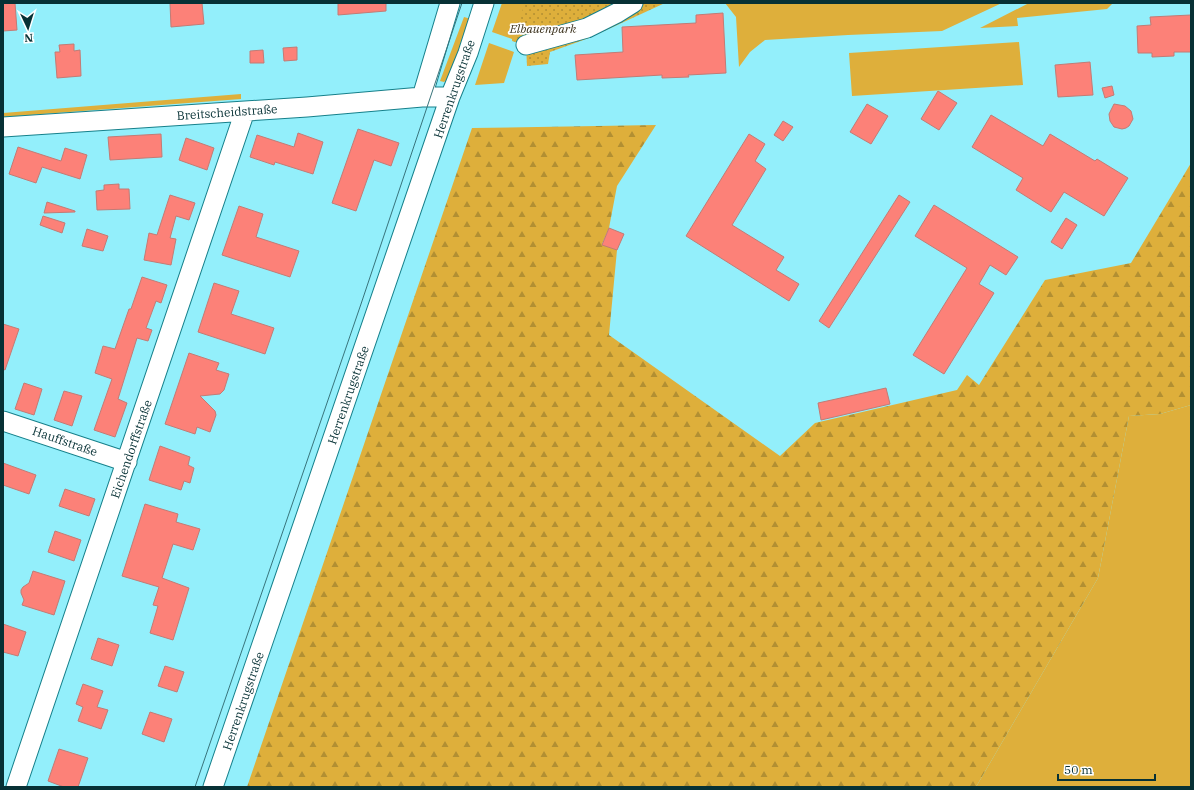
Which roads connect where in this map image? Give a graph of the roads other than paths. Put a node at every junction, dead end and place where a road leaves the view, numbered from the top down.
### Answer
1 (450, 3) edge
2 (484, 3) edge
3 (633, 3) edge
4 (526, 45) dead end
5 (422, 97) junction
6 (450, 97) junction
7 (245, 111) junction
8 (3, 127) edge
9 (3, 420) edge
10 (126, 462) junction
11 (16, 787) edge
12 (213, 787) edge

1 - 5 street
2 - 6 street, Herrenkrugstraße
3 - 4 street
5 - 6 street, Breitscheidstraße
5 - 7 street, Breitscheidstraße
6 - 12 street, Herrenkrugstraße
7 - 8 street, Breitscheidstraße
7 - 10 street, Eichendorffstraße
9 - 10 street, Hauffstraße
10 - 11 street, Eichendorffstraße

